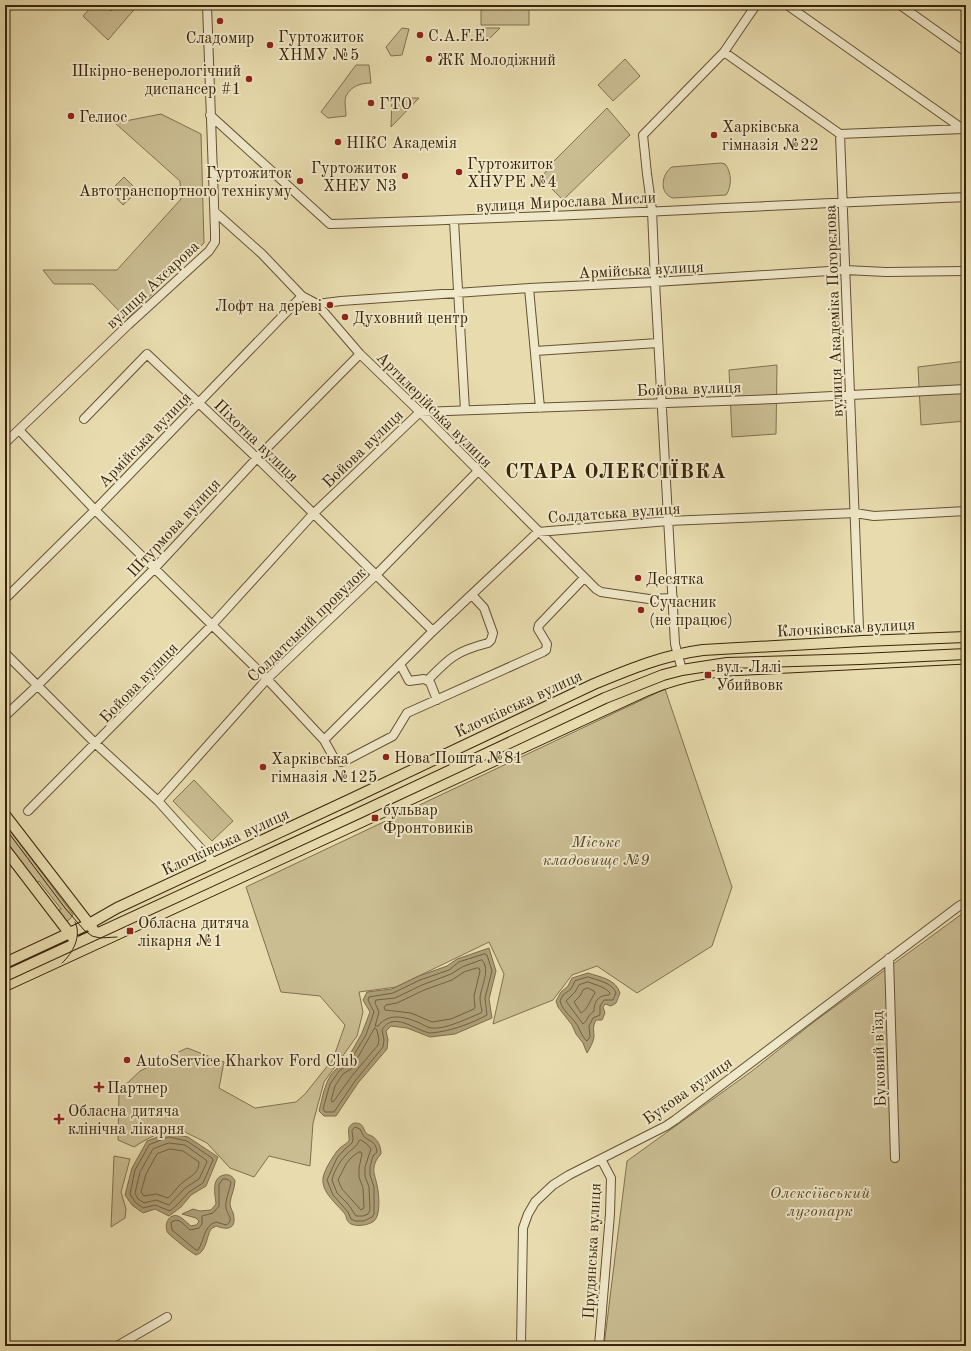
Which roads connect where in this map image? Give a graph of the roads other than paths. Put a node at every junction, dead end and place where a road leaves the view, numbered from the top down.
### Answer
1 (207, 5) edge
2 (756, 5) edge
3 (787, 5) edge
4 (900, 5) edge
5 (724, 52) junction
6 (966, 52) edge
7 (210, 115) junction
8 (964, 129) edge
9 (840, 134) junction
10 (966, 198) edge
11 (842, 202) junction
12 (652, 210) junction
13 (215, 212) junction
14 (454, 221) junction
15 (845, 270) junction
16 (966, 271) edge
17 (655, 282) junction
18 (529, 288) junction
19 (458, 293) junction
20 (302, 296) junction
21 (317, 304) junction
22 (658, 343) junction
23 (535, 352) junction
24 (360, 354) junction
25 (966, 389) edge
26 (851, 395) junction
27 (199, 402) junction
28 (662, 403) junction
29 (540, 408) junction
30 (465, 410) junction
31 (420, 412) junction
32 (84, 418) dead end
33 (19, 430) junction
34 (5, 443) edge
35 (256, 458) junction
36 (478, 471) junction
37 (95, 510) junction
38 (966, 511) edge
39 (855, 513) junction
40 (314, 514) junction
41 (668, 521) junction
42 (538, 532) junction
43 (154, 569) junction
44 (376, 575) junction
45 (584, 578) junction
46 (472, 594) junction
47 (673, 598) junction
48 (5, 600) edge
49 (212, 625) junction
50 (859, 629) dead end
51 (433, 631) junction
52 (966, 637) edge
53 (5, 653) edge
54 (677, 654) junction
55 (966, 654) edge
56 (400, 664) junction
57 (682, 670) junction
58 (267, 680) junction
59 (428, 680) junction
60 (38, 685) junction
61 (437, 700) junction
62 (5, 716) edge
63 (324, 740) junction
64 (96, 744) junction
65 (158, 801) junction
66 (28, 811) dead end
67 (5, 815) edge
68 (5, 849) edge
69 (213, 862) junction
70 (966, 902) edge
71 (89, 924) junction
72 (70, 933) junction
73 (96, 933) junction
74 (76, 943) junction
75 (889, 958) junction
76 (5, 963) edge
77 (5, 976) edge
78 (895, 1158) dead end
79 (601, 1159) junction
80 (167, 1317) dead end
81 (117, 1346) edge
82 (521, 1346) edge
83 (599, 1346) edge

1 - 7 street, вулиця Ахсарова
2 - 5 street
3 - 8 street
4 - 6 street
5 - 9 street
5 - 12 street
7 - 13 street, вулиця Ахсарова
7 - 14 street, вулиця Мирослава Мисли
8 - 9 street
9 - 11 street, вулиця Академіка Погорєлова
10 - 11 street, вулиця Мирослава Мисли
11 - 12 street, вулиця Мирослава Мисли
11 - 15 street, вулиця Академіка Погорєлова
12 - 14 street, вулиця Мирослава Мисли
12 - 17 street
13 - 20 street, Артилерійська вулиця
13 - 33 street, вулиця Ахсарова
14 - 19 street
15 - 16 street, Армійська вулиця
15 - 17 street, Армійська вулиця
15 - 26 street, вулиця Академіка Погорєлова
17 - 18 street, Армійська вулиця
17 - 22 street
18 - 19 street, Армійська вулиця
18 - 23 street
19 - 21 street, Армійська вулиця
19 - 30 street
20 - 21 street, Артилерійська вулиця
20 - 27 street, Армійська вулиця
21 - 24 street, Артилерійська вулиця
22 - 23 street
22 - 28 street
23 - 29 street
24 - 31 street, Артилерійська вулиця
24 - 35 street, Штурмова вулиця
25 - 26 street, Бойова вулиця
26 - 28 street, Бойова вулиця
26 - 39 street, вулиця Академіка Погорєлова
27 - 32 street, Піхотна вулиця
27 - 35 street, Піхотна вулиця
27 - 37 street, Армійська вулиця
28 - 29 street, Бойова вулиця
28 - 41 street
29 - 30 street, Бойова вулиця
30 - 31 street, Бойова вулиця
31 - 36 street, Артилерійська вулиця
31 - 40 street, Бойова вулиця
33 - 34 street, вулиця Ахсарова
33 - 37 street
35 - 40 street, Піхотна вулиця
35 - 43 street, Штурмова вулиця
36 - 42 street, Артилерійська вулиця
36 - 44 street, Солдатський провулок
37 - 43 street
37 - 48 street, Армійська вулиця
38 - 39 street, Солдатська вулиця
39 - 41 street, Солдатська вулиця
39 - 50 street, вулиця Академіка Погорєлова
40 - 44 street, Піхотна вулиця
40 - 49 street, Бойова вулиця
41 - 42 street, Солдатська вулиця
41 - 47 street
42 - 45 street, Артилерійська вулиця
42 - 46 street, Солдатська вулиця
43 - 49 street
43 - 60 street, Штурмова вулиця
44 - 51 street, Піхотна вулиця
44 - 58 street, Солдатський провулок
45 - 47 street, Артилерійська вулиця
45 - 61 street
46 - 51 street, Солдатська вулиця
46 - 59 street
47 - 54 street
49 - 58 street
49 - 64 street, Бойова вулиця
51 - 56 street, Солдатська вулиця
52 - 54 main road, Клочківська вулиця
53 - 60 street
54 - 57 street
54 - 69 main road, Клочківська вулиця
55 - 57 main road, Клочківська вулиця
56 - 59 street
56 - 63 street, Солдатська вулиця
57 - 73 main road, Клочківська вулиця
58 - 63 street
58 - 65 street, Солдатський провулок
59 - 61 street
60 - 62 street, Штурмова вулиця
60 - 64 street
61 - 63 street
64 - 65 street
64 - 66 street, Бойова вулиця
65 - 69 street
67 - 71 main road
68 - 72 main road
69 - 71 main road, Клочківська вулиця
70 - 75 street, Букова вулиця
71 - 72 main road, Клочківська вулиця
71 - 73 main road
72 - 74 main road
72 - 76 main road, Клочківська вулиця
73 - 74 main road, Клочківська вулиця
74 - 77 main road, Клочківська вулиця
75 - 78 street, Буковий в'їзд
75 - 79 street, Букова вулиця
79 - 82 street, Букова вулиця
79 - 83 street, Прудянська вулиця
80 - 81 street

